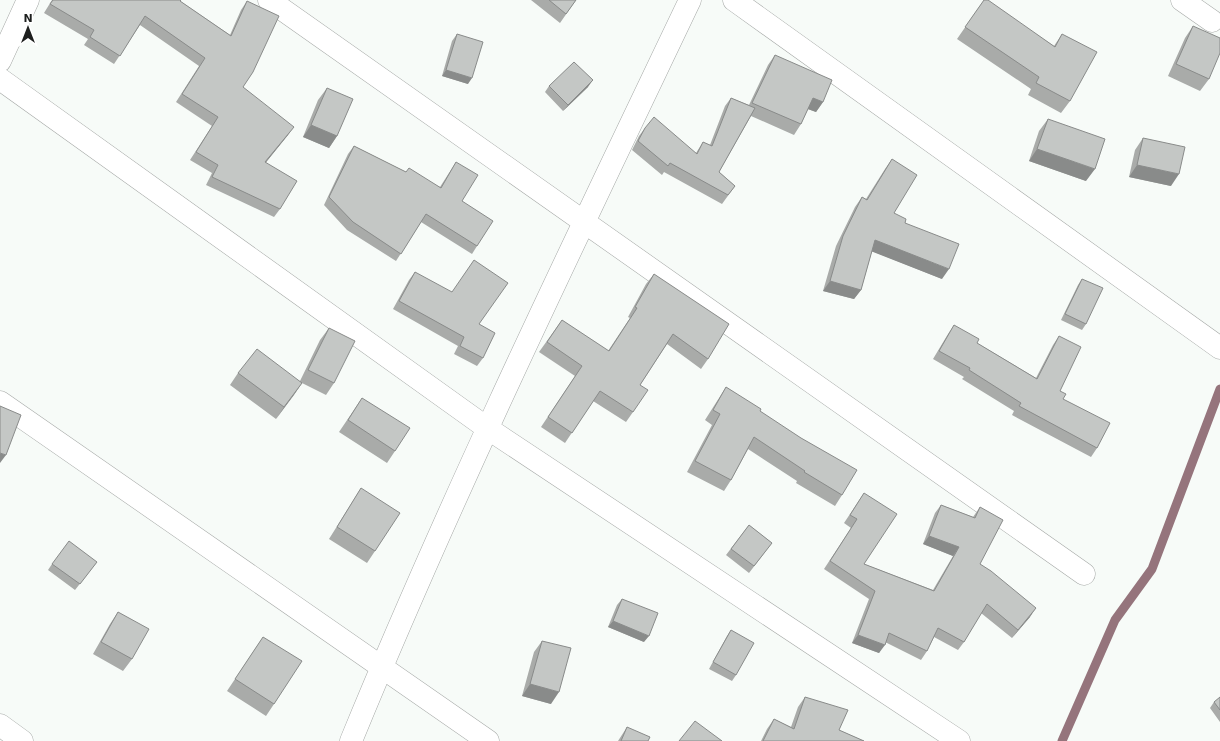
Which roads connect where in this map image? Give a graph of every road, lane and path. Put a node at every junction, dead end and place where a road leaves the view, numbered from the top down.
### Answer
1 (28, 0) edge
2 (269, 0) edge
3 (690, 0) edge
4 (734, 0) edge
5 (1182, 0) edge
6 (1212, 21) dead end
7 (0, 61) edge
8 (0, 79) edge
9 (584, 221) junction
10 (1220, 348) edge
11 (0, 402) edge
12 (487, 428) junction
13 (1084, 574) dead end
14 (382, 667) junction
15 (0, 725) edge
16 (22, 741) edge
17 (351, 741) edge
18 (488, 741) edge
19 (959, 741) edge

1 - 7 street
2 - 9 street
3 - 9 street
4 - 10 street
5 - 6 street
8 - 12 street
9 - 12 street
9 - 13 street
11 - 14 street
12 - 14 street
12 - 19 street
14 - 17 street
14 - 18 street
15 - 16 street

